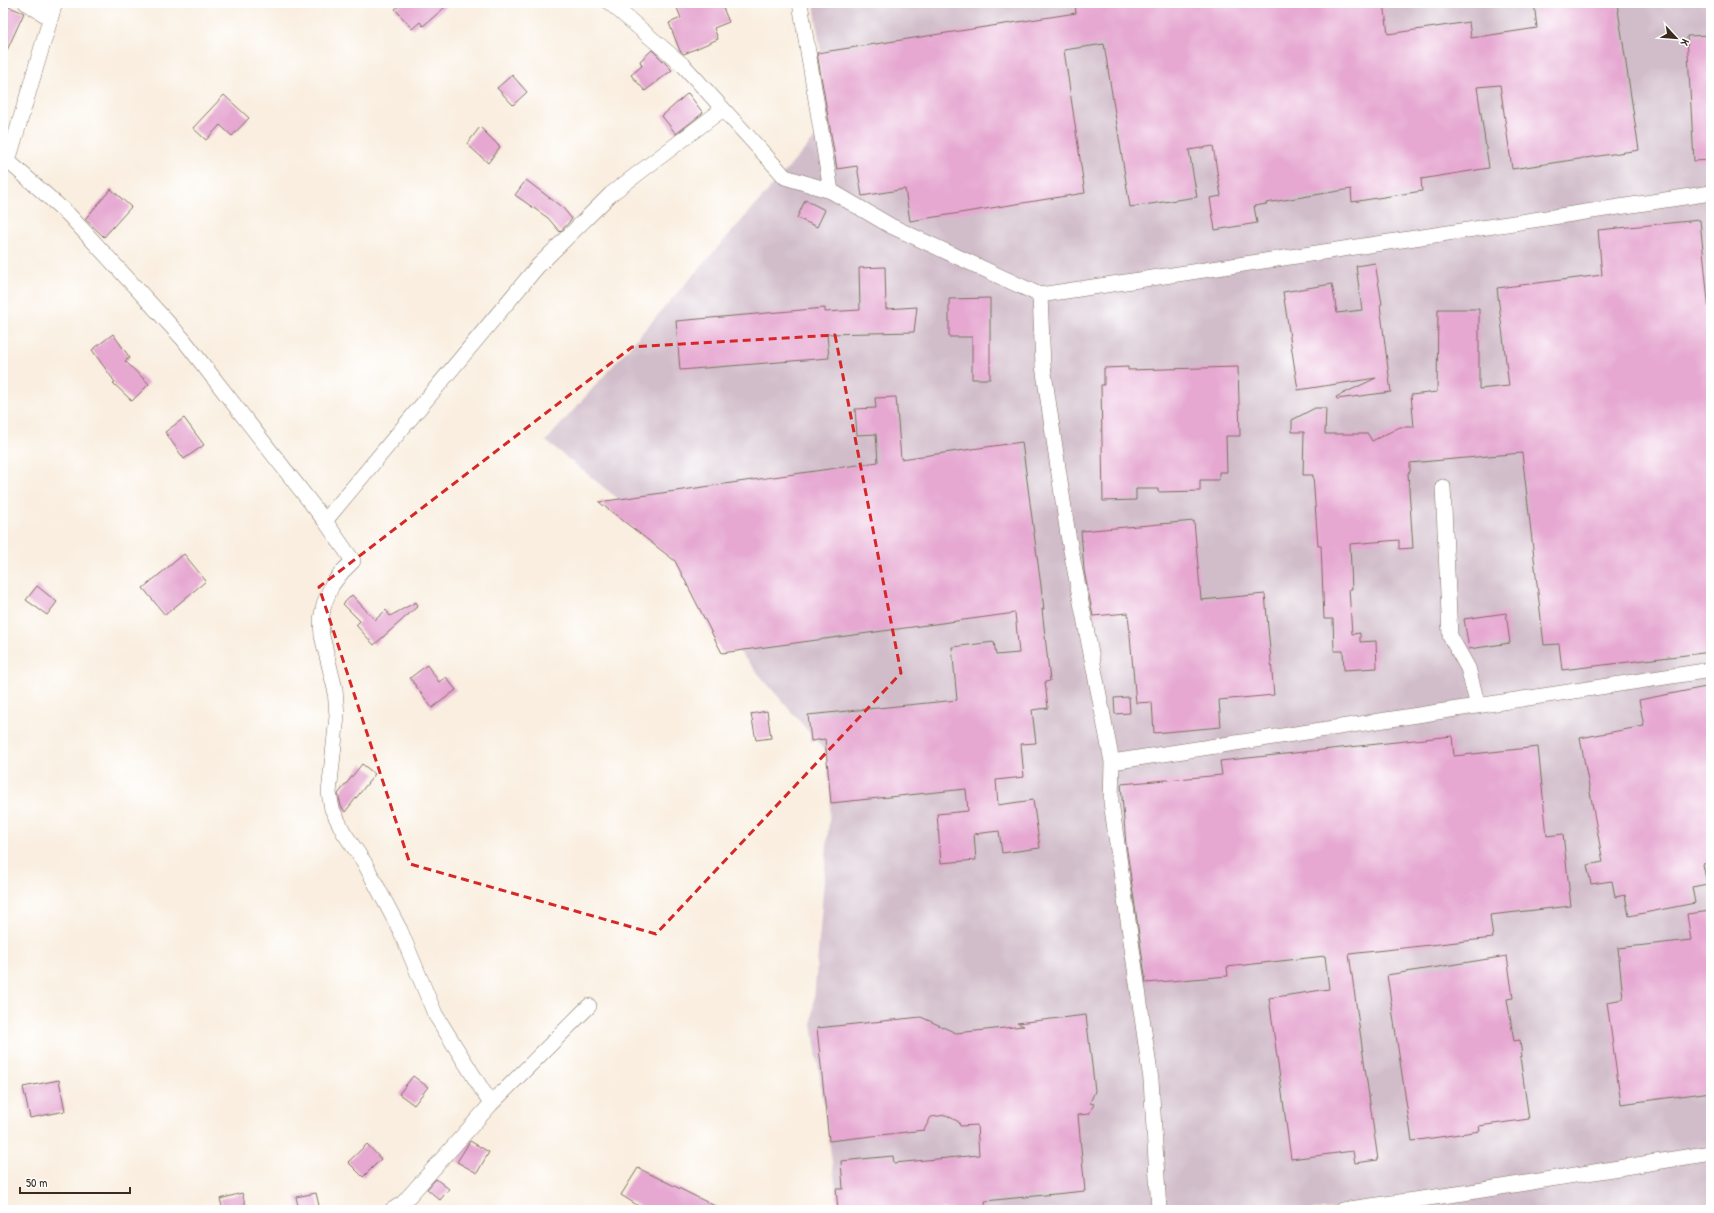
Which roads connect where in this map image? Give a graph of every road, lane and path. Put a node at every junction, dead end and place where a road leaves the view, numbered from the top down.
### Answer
1 (26, 3) edge
2 (55, 3) edge
3 (610, 3) edge
4 (800, 3) edge
5 (50, 18) junction
6 (723, 109) junction
7 (5, 163) edge
8 (831, 191) junction
9 (1711, 193) edge
10 (1040, 296) junction
11 (1443, 486) dead end
12 (325, 521) junction
13 (1711, 670) edge
14 (1478, 706) junction
15 (1112, 762) junction
16 (589, 1006) dead end
17 (491, 1104) junction
18 (1711, 1153) edge
19 (392, 1210) edge
20 (1159, 1210) edge
21 (1342, 1210) edge

1 - 5 street
2 - 5 street
3 - 6 street
4 - 8 street
5 - 7 street
6 - 8 street
6 - 12 street
7 - 12 street
8 - 10 street
9 - 10 street
10 - 15 street
11 - 14 street
12 - 17 street
13 - 14 street
14 - 15 street
15 - 20 street
16 - 17 street
17 - 19 street
18 - 21 street

